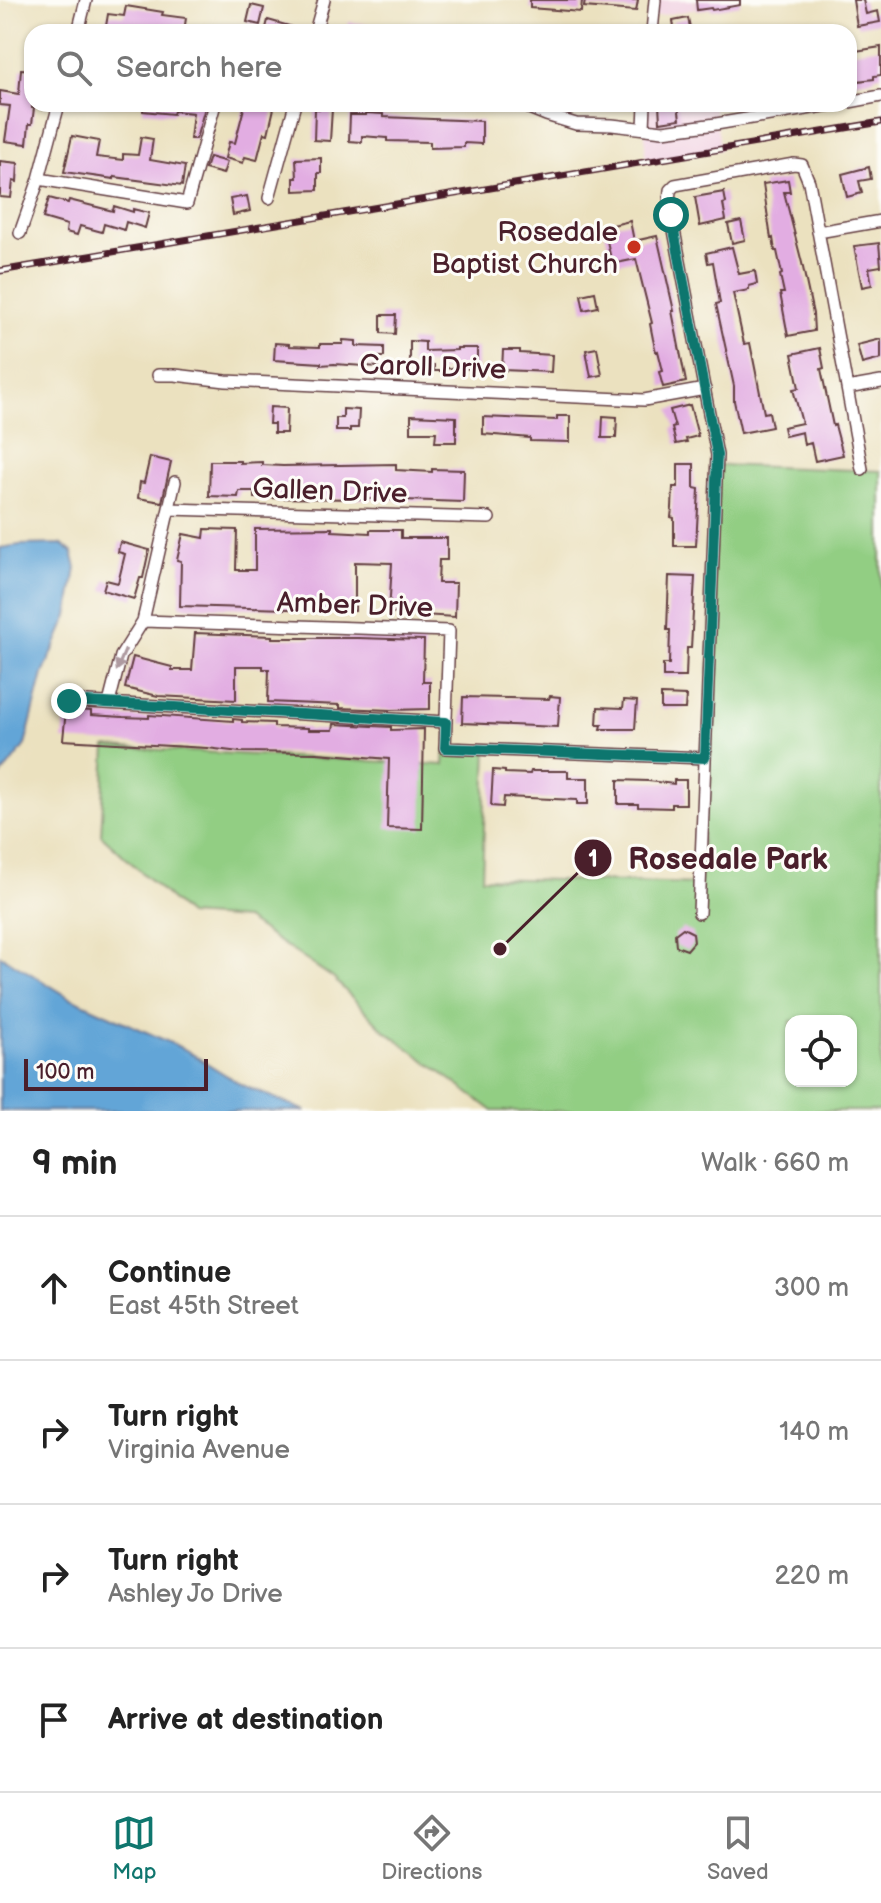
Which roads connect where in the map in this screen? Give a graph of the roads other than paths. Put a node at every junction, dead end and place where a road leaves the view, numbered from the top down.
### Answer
1 (86, 0) edge
2 (324, 0) edge
3 (655, 0) edge
4 (80, 24) edge
5 (317, 24) edge
6 (653, 24) edge
7 (881, 96) edge
8 (857, 100) edge
9 (57, 112) edge
10 (213, 112) edge
11 (293, 112) edge
12 (539, 112) edge
13 (645, 112) edge
14 (788, 112) edge
15 (644, 128) junction
16 (39, 179) junction
17 (269, 198) dead end
18 (881, 221) edge
19 (818, 232) junction
20 (20, 233) dead end
21 (158, 375) dead end
22 (881, 382) edge
23 (847, 388) junction
24 (705, 389) junction
25 (862, 469) dead end
26 (175, 482) dead end
27 (169, 509) junction
28 (489, 518) dead end
29 (143, 621) junction
30 (69, 701) dead end
31 (109, 703) junction
32 (446, 722) junction
33 (705, 758) junction
34 (699, 913) dead end

1 - 4 street
2 - 5 street
3 - 6 street
7 - 8 street
9 - 16 street
10 - 16 street
11 - 17 street
12 - 15 street
13 - 15 street
14 - 15 street
16 - 20 street
18 - 19 street
19 - 23 street
19 - 24 street
21 - 24 street, Caroll Drive
22 - 23 street
23 - 25 street
24 - 33 street
26 - 27 street
27 - 28 street, Gallen Drive
27 - 29 street
29 -> 31 street
29 - 32 street, Amber Drive
30 - 31 street
31 - 32 street
32 - 33 street, Amber Drive
33 - 34 street

